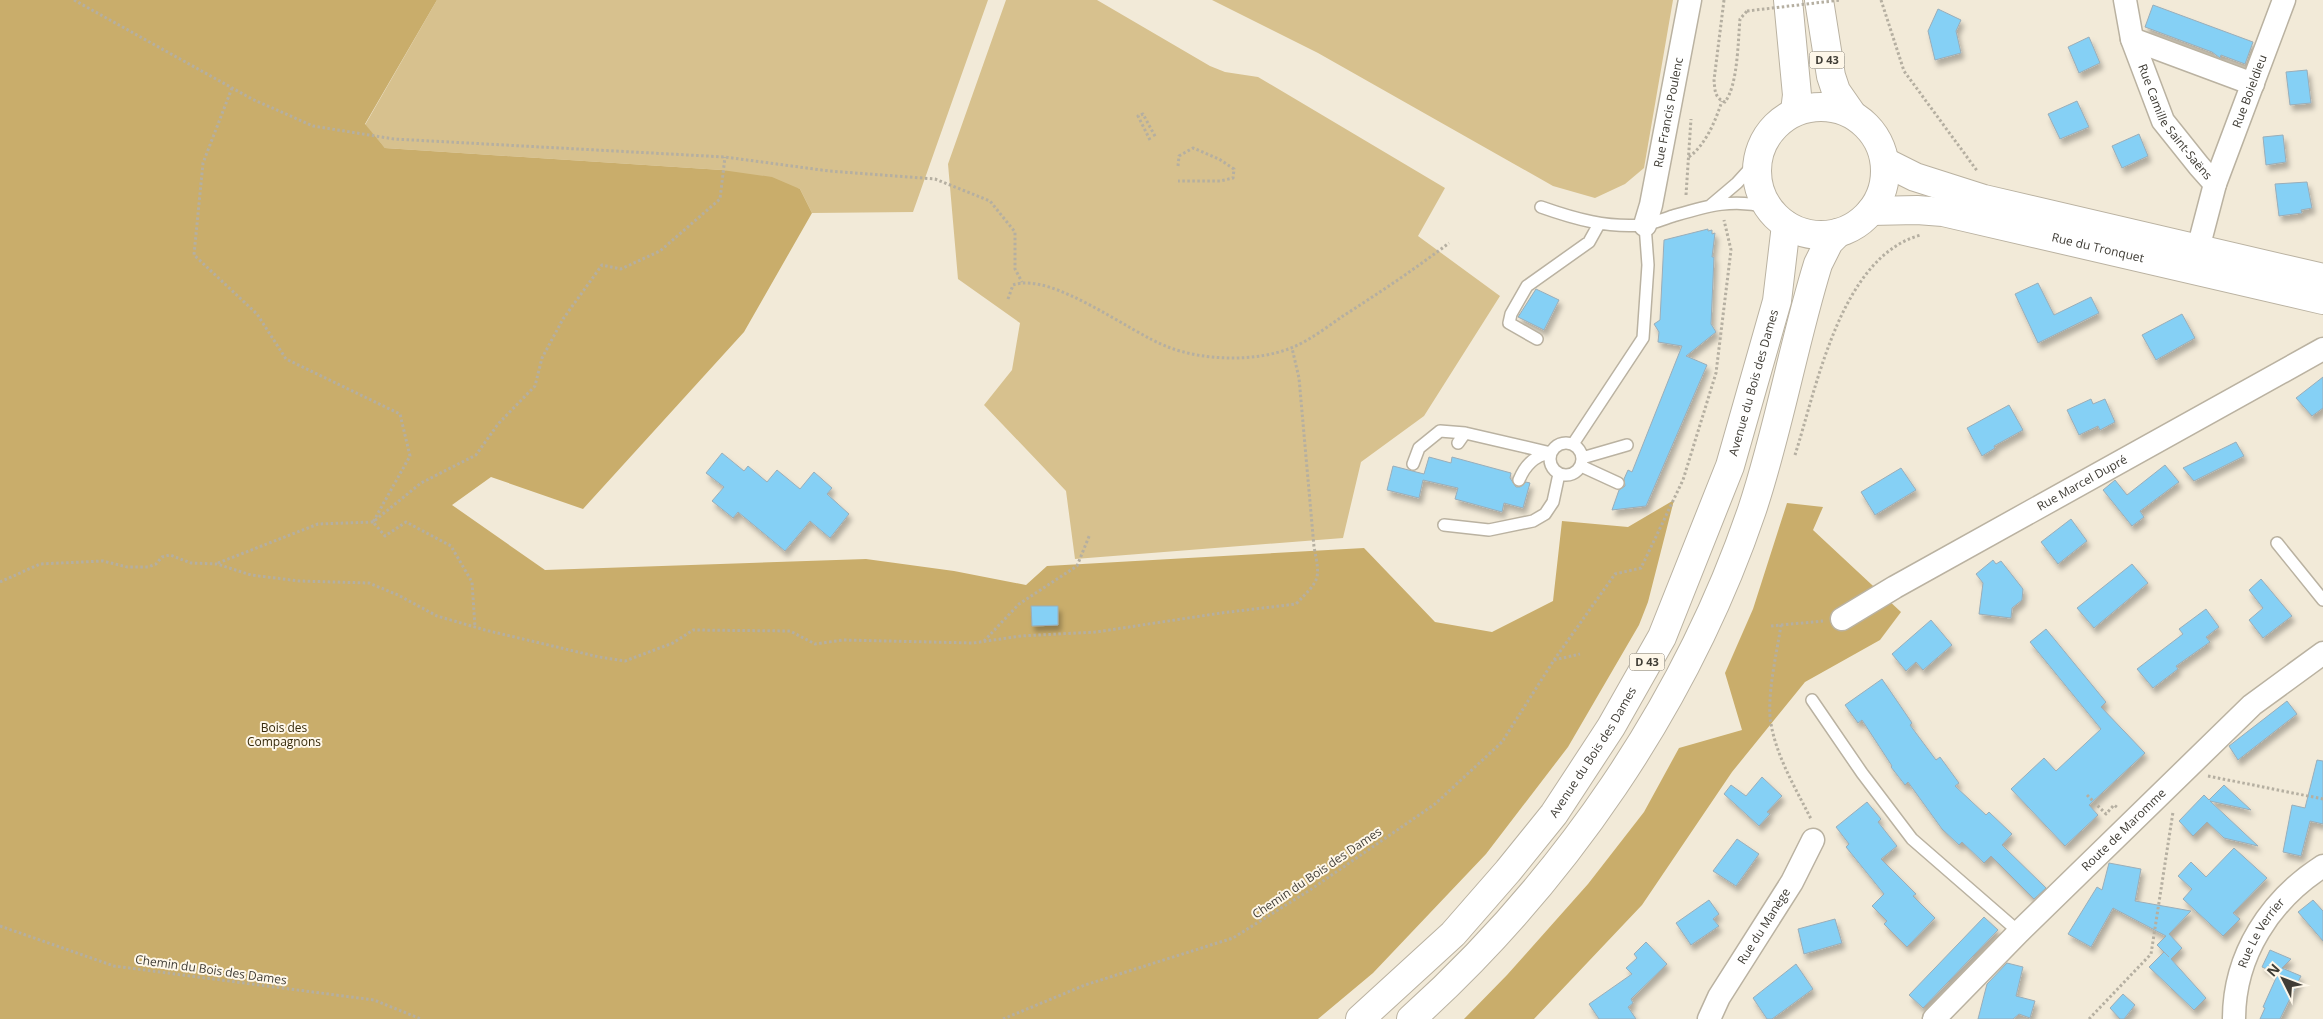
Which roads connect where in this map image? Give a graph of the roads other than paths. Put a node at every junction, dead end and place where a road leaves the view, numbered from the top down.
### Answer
1 (1690, 0) edge
2 (1788, 0) edge
3 (1819, 0) edge
4 (2125, 0) edge
5 (2283, 0) edge
6 (2132, 39) junction
7 (2252, 84) junction
8 (1795, 111) junction
9 (1852, 114) junction
10 (1757, 161) junction
11 (1885, 162) junction
12 (2216, 184) junction
13 (1711, 205) junction
14 (1767, 207) junction
15 (1541, 208) dead end
16 (1871, 211) junction
17 (1598, 224) junction
18 (1645, 225) junction
19 (1786, 225) junction
20 (1838, 233) junction
21 (2195, 260) junction
22 (2323, 278) edge
23 (2323, 300) edge
24 (1537, 339) dead end
25 (2323, 349) edge
26 (1465, 433) junction
27 (1458, 443) dead end
28 (1573, 444) junction
29 (1627, 445) dead end
30 (1551, 453) junction
31 (1582, 462) junction
32 (1414, 464) dead end
33 (1560, 474) junction
34 (1519, 480) dead end
35 (1618, 483) dead end
36 (1444, 525) dead end
37 (2277, 543) dead end
38 (2323, 600) edge
39 (1842, 619) road end
40 (2323, 653) edge
41 (1812, 700) dead end
42 (1813, 840) road end
43 (2323, 866) edge
44 (2019, 932) junction
45 (1714, 1017) edge
46 (1360, 1019) edge
47 (1411, 1019) edge
48 (1934, 1019) edge
49 (2234, 1019) edge

1 - 18 street, Rue Francis Poulenc
2 - 8 main road, D 43
3 - 9 main road, D 43
4 - 6 street, Rue Camille Saint-Saëns
5 - 7 street, Rue Boieldieu
6 - 7 street
6 - 12 street, Rue Camille Saint-Saëns
7 - 12 street, Rue Boieldieu
8 - 9 main road
8 - 10 main road
9 - 11 main road
10 - 13 lane
10 - 14 main road
11 - 16 main road
11 - 21 main road, Rue du Tronquet
12 - 21 street, Rue Camille Saint-Saëns
13 - 14 lane
13 - 18 lane
14 - 19 main road
15 - 17 lane
16 - 20 main road
16 - 21 main road, Rue du Tronquet
17 - 18 lane
17 - 24 lane
18 - 28 lane
19 - 20 main road
19 - 46 main road, Avenue du Bois des Dames / D 43
20 - 47 main road, D 43
21 - 22 main road, Rue du Tronquet
21 - 23 main road, Rue du Tronquet
25 - 39 street, Rue Marcel Dupré
26 - 27 lane
26 - 30 lane
26 - 32 lane
28 - 30 lane
28 - 31 lane
29 - 31 lane
30 - 33 lane
30 - 34 lane
31 - 33 lane
31 - 35 lane
33 - 36 lane
37 - 38 lane
40 - 44 street, Route de Maromme
41 - 44 lane
42 - 45 street, Rue du Manège
43 - 49 street, Rue Le Verrier
44 - 48 street, Route de Maromme

